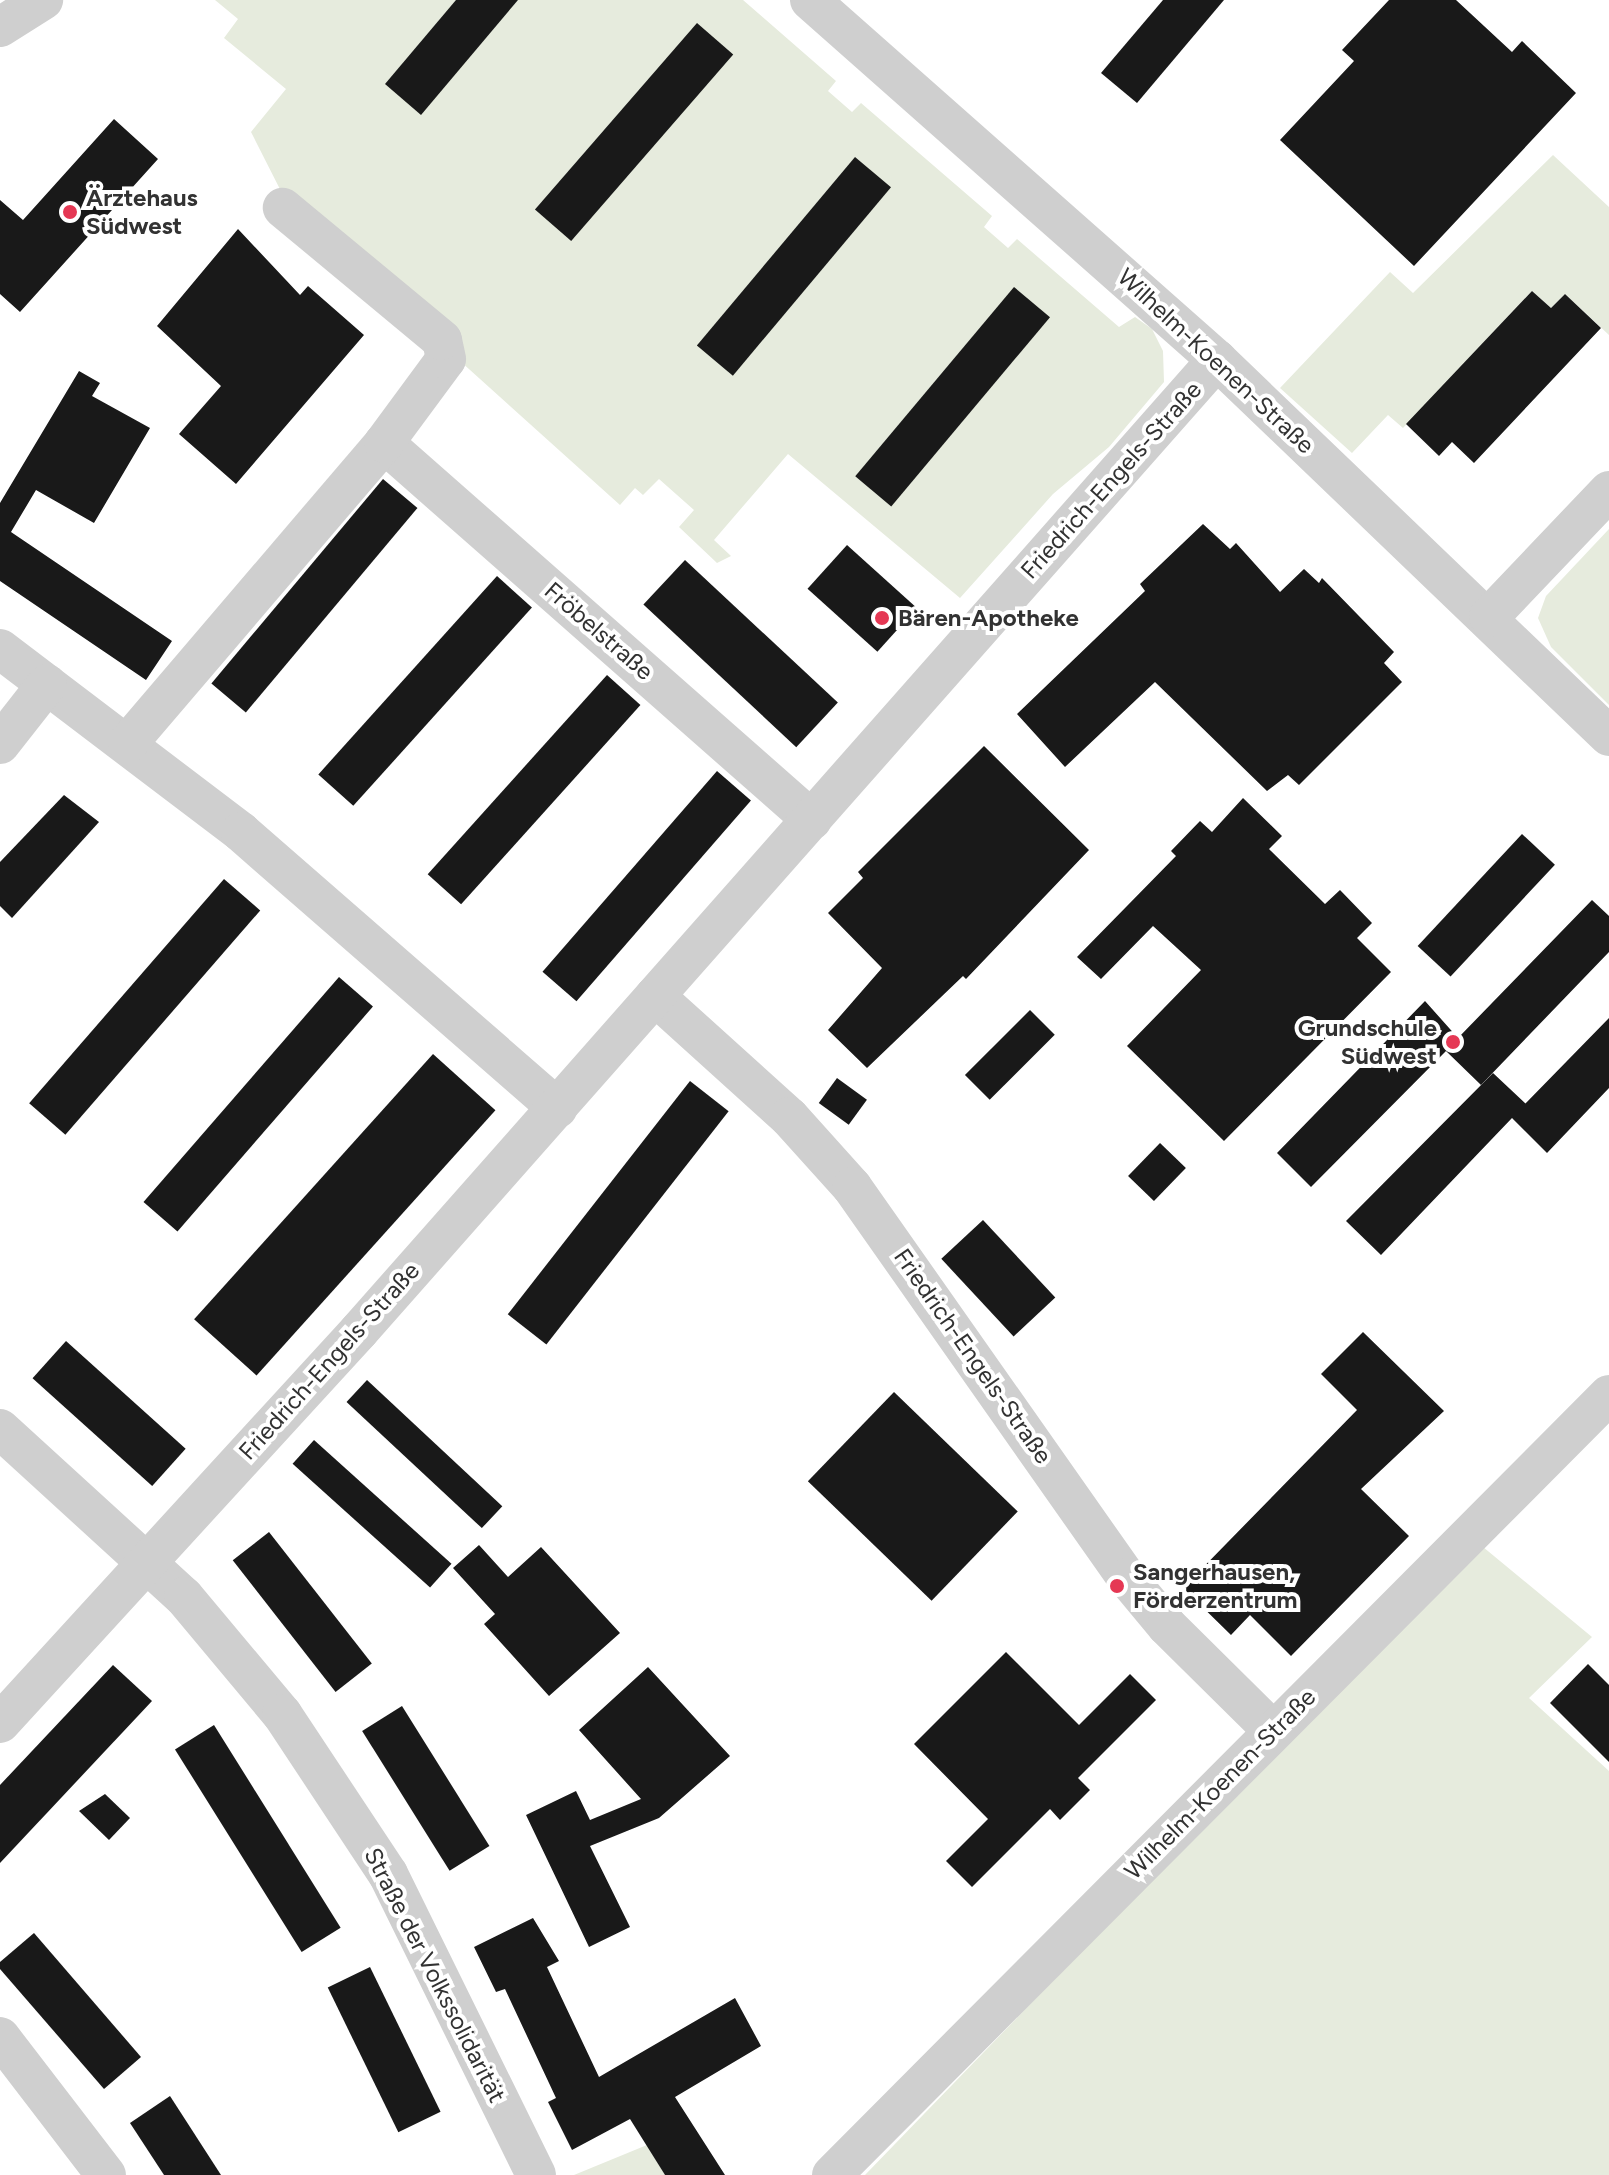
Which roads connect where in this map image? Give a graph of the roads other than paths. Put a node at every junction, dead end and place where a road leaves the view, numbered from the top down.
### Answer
1 (43, 0) edge
2 (810, 0) edge
3 (0, 27) edge
4 (283, 208) dead end
5 (1217, 360) junction
6 (384, 443) junction
7 (1609, 491) edge
8 (1489, 617) junction
9 (0, 649) edge
10 (47, 684) junction
11 (1609, 736) edge
12 (128, 743) junction
13 (0, 744) edge
14 (812, 820) junction
15 (655, 996) junction
16 (557, 1108) junction
17 (1609, 1395) edge
18 (0, 1429) edge
19 (148, 1562) junction
20 (0, 1723) edge
21 (1273, 1731) junction
22 (0, 2037) edge
23 (106, 2175) edge
24 (536, 2175) edge
25 (832, 2175) edge

1 - 3 street
2 - 5 street, Wilhelm-Koenen-Straße
4 - 6 street
5 - 8 street, Wilhelm-Koenen-Straße
5 - 14 street, Friedrich-Engels-Straße
6 - 12 street
6 - 14 street, Fröbelstraße
7 - 8 street
8 - 11 street, Wilhelm-Koenen-Straße
9 - 10 street
10 - 12 street
10 - 13 street
12 - 16 street
14 - 15 street, Friedrich-Engels-Straße
15 - 16 street, Friedrich-Engels-Straße
15 - 21 street, Friedrich-Engels-Straße
16 - 19 street, Friedrich-Engels-Straße
17 - 21 street, Wilhelm-Koenen-Straße
18 - 19 street, Straße der Volkssolidarität
19 - 20 street, Friedrich-Engels-Straße
19 - 24 street, Straße der Volkssolidarität
21 - 25 street, Wilhelm-Koenen-Straße
22 - 23 street

